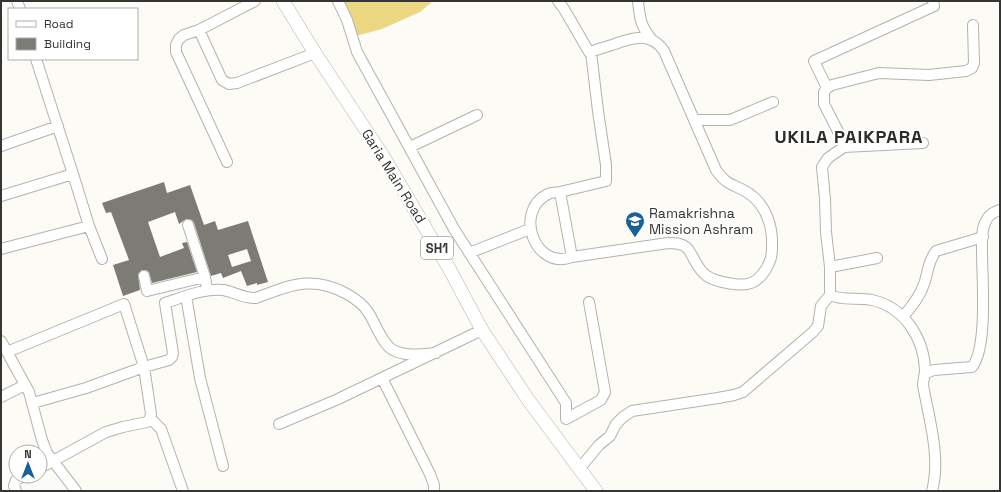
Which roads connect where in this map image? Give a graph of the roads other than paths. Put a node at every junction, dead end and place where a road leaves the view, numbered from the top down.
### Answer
1 (255, 1) edge
2 (284, 1) edge
3 (338, 1) edge
4 (558, 1) edge
5 (638, 1) edge
6 (933, 1) edge
7 (973, 25) dead end
8 (199, 30) junction
9 (652, 40) junction
10 (591, 52) junction
11 (315, 53) junction
12 (36, 60) edge
13 (827, 88) junction
14 (773, 102) dead end
15 (477, 116) dead end
16 (695, 120) junction
17 (58, 126) junction
18 (923, 143) dead end
19 (1, 146) edge
20 (410, 147) junction
21 (844, 147) junction
22 (227, 162) dead end
23 (73, 174) junction
24 (560, 192) junction
25 (1, 196) edge
26 (1000, 210) edge
27 (188, 225) dead end
28 (89, 226) junction
29 (530, 229) junction
30 (982, 237) junction
31 (1, 249) edge
32 (469, 253) junction
33 (572, 257) junction
34 (877, 258) dead end
35 (102, 260) dead end
36 (830, 267) junction
37 (144, 276) dead end
38 (205, 277) junction
39 (207, 290) junction
40 (830, 295) junction
41 (186, 296) junction
42 (589, 302) dead end
43 (903, 316) junction
44 (482, 330) junction
45 (1, 341) edge
46 (8, 352) junction
47 (436, 353) junction
48 (144, 367) junction
49 (926, 373) junction
50 (382, 378) junction
51 (26, 385) junction
52 (1, 397) edge
53 (33, 403) junction
54 (150, 418) junction
55 (279, 424) dead end
56 (53, 461) junction
57 (48, 464) edge
58 (223, 466) dead end
59 (580, 468) junction
60 (76, 491) edge
61 (183, 491) edge
62 (434, 491) edge
63 (596, 491) edge
64 (932, 491) edge

1 - 8 street
2 - 11 main road, Garia Main Road / SH1
3 - 20 street
4 - 10 street
5 - 9 street
6 - 13 street
7 - 13 street
8 - 11 street
8 - 22 street
9 - 10 street
9 - 16 street
10 - 24 street
11 - 44 main road, Garia Main Road / SH1
12 - 17 street
13 - 21 street
14 - 16 street
15 - 20 street
16 - 33 street
17 - 19 street
17 - 23 street
18 - 21 street
20 - 32 street
21 - 36 street
23 - 25 street
23 - 28 street
24 - 29 street
24 - 33 street
26 - 30 street
27 - 38 street
28 - 31 street
28 - 35 street
29 - 32 street
29 - 33 street
30 - 43 street
30 - 49 street
32 - 42 street
34 - 36 street
36 - 40 street
37 - 38 street
38 - 39 street
39 - 41 street
39 - 47 street
40 - 43 street
40 - 59 street
41 - 48 street
41 - 58 street
43 - 49 street
44 - 47 street
44 - 59 main road, Garia Main Road / SH1
45 - 46 street
46 - 48 street
46 - 51 street
47 - 50 street
48 - 53 street
48 - 54 street
49 - 64 street
50 - 55 street
50 - 62 street
51 - 52 street
51 - 53 street
53 - 56 street
54 - 56 street
54 - 61 street
56 - 57 street
56 - 60 street
59 - 63 main road, Garia Main Road / SH1

